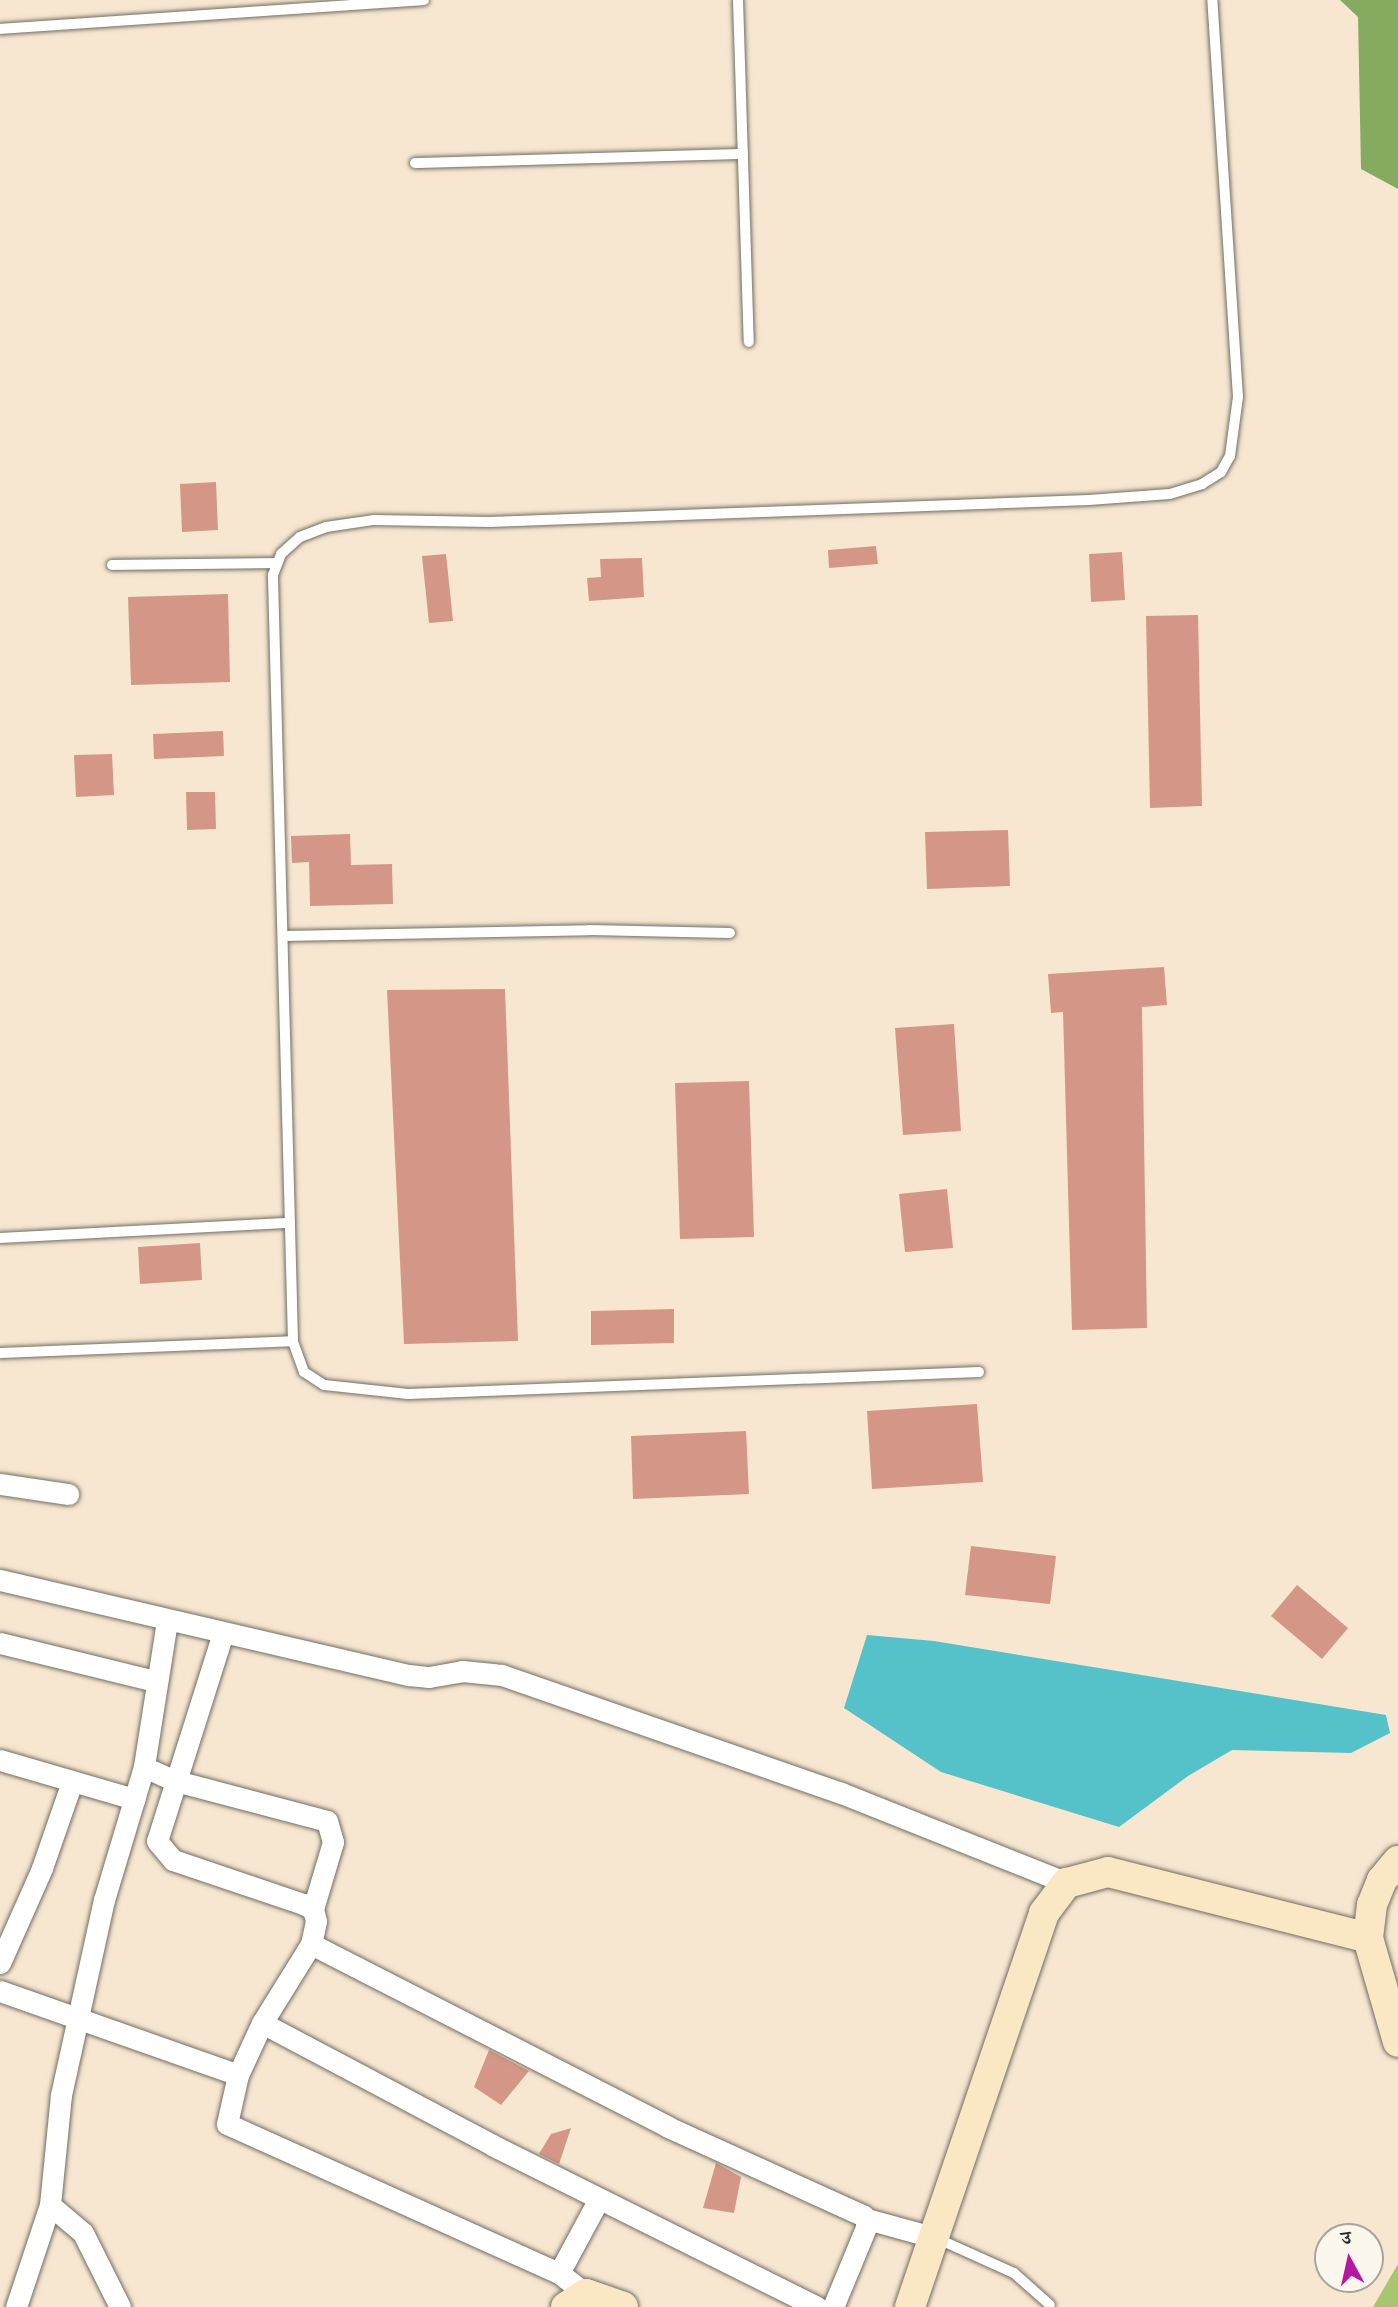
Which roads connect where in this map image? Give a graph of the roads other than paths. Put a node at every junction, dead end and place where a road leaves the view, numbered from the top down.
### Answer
1 (424, 0) edge
2 (738, 0) edge
3 (1212, 0) edge
4 (0, 29) edge
5 (743, 154) junction
6 (415, 163) dead end
7 (749, 342) dead end
8 (275, 563) junction
9 (113, 565) dead end
10 (730, 933) dead end
11 (284, 936) junction
12 (290, 1223) junction
13 (0, 1238) edge
14 (293, 1341) junction
15 (0, 1353) edge
16 (979, 1372) dead end
17 (0, 1484) edge
18 (68, 1494) dead end
19 (0, 1580) edge
20 (167, 1621) junction
21 (223, 1633) junction
22 (0, 1643) edge
23 (155, 1681) junction
24 (0, 1760) edge
25 (144, 1767) junction
26 (176, 1781) junction
27 (72, 1783) junction
28 (134, 1799) junction
29 (122, 1837) junction
30 (161, 1851) junction
31 (1398, 1861) edge
32 (1067, 1883) junction
33 (313, 1909) junction
34 (1368, 1938) junction
35 (311, 1944) junction
36 (0, 1964) edge
37 (0, 1991) edge
38 (79, 2020) junction
39 (262, 2023) junction
40 (1398, 2042) edge
41 (238, 2075) junction
42 (599, 2199) junction
43 (50, 2204) junction
44 (867, 2219) junction
45 (936, 2238) junction
46 (559, 2273) junction
47 (576, 2301) edge
48 (1050, 2305) edge
49 (16, 2307) edge
50 (120, 2307) edge
51 (622, 2307) edge
52 (817, 2307) edge
53 (833, 2307) edge
54 (910, 2307) edge

1 - 4 lane
2 - 5 lane
3 - 8 lane
5 - 6 lane
5 - 7 lane
8 - 9 lane
8 - 11 lane
10 - 11 lane
11 - 12 lane
12 - 13 lane
12 - 14 lane
14 - 15 lane
14 - 16 lane
17 - 18 street
19 - 20 street
20 - 21 street
20 - 23 street
21 - 26 street
21 - 32 street
22 - 23 street
23 - 25 street
24 - 27 street
25 - 26 street
25 - 28 street
26 - 30 street
26 - 33 street
27 - 28 street
27 - 36 street
28 - 29 street
29 - 30 street
29 - 38 street
30 - 33 street
31 - 34 street
32 - 34 street
32 - 45 street
33 - 35 street
34 - 40 street
35 - 39 street
35 - 44 street
37 - 38 street
38 - 41 street
38 - 43 street
39 - 41 street
39 - 42 street
41 - 46 street
42 - 46 street
42 - 52 street
43 - 49 street
43 - 50 street
44 - 45 street
44 - 53 street
45 - 48 lane
45 - 54 street
46 - 47 street
47 - 51 street

